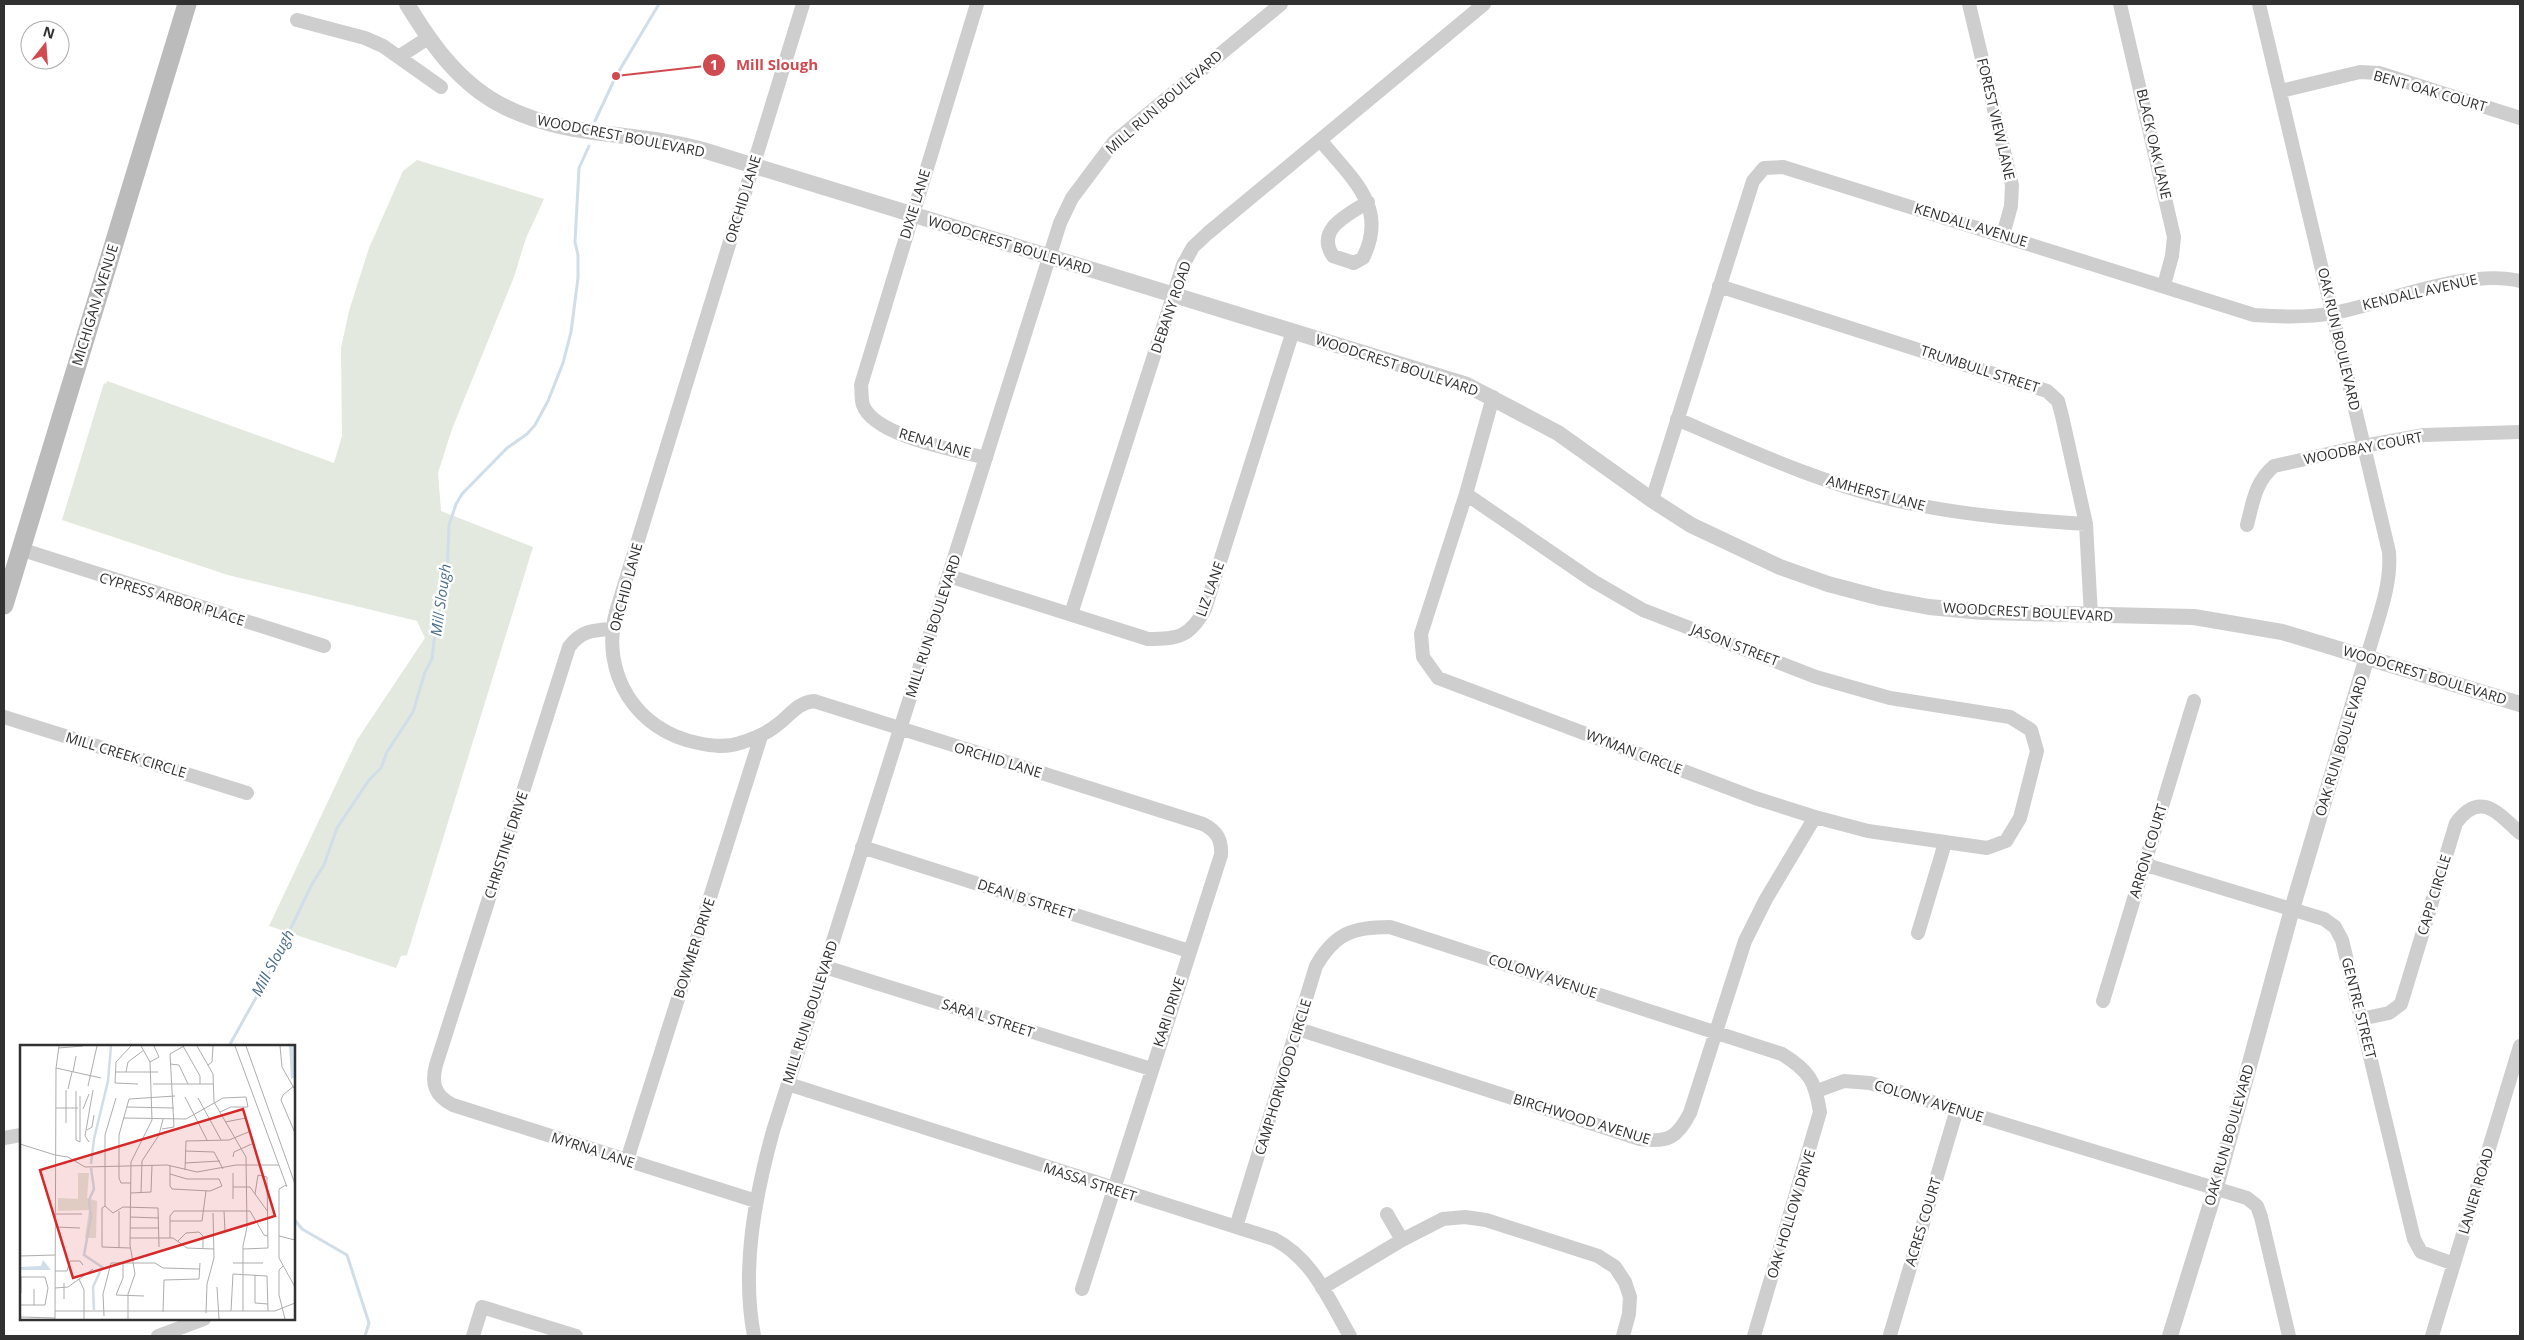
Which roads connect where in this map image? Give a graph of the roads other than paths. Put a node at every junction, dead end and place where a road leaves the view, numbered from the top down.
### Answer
1 (187, 4) edge
2 (407, 4) edge
3 (803, 4) edge
4 (976, 4) edge
5 (1280, 4) edge
6 (1484, 4) edge
7 (1969, 4) edge
8 (2120, 4) edge
9 (2259, 4) edge
10 (297, 20) dead end
11 (428, 38) junction
12 (400, 56) junction
13 (441, 87) dead end
14 (2281, 91) junction
15 (2520, 118) edge
16 (1321, 141) junction
17 (753, 166) junction
18 (1368, 202) dead end
19 (912, 215) junction
20 (2003, 234) junction
21 (1048, 256) junction
22 (2520, 280) edge
23 (2164, 285) junction
24 (1719, 286) junction
25 (1173, 295) junction
26 (2333, 314) junction
27 (1293, 331) junction
28 (1494, 397) junction
29 (864, 406) joint
30 (1677, 419) junction
31 (2520, 432) edge
32 (2363, 446) junction
33 (986, 458) junction
34 (1466, 494) junction
35 (1652, 500) junction
36 (2086, 524) junction
37 (2247, 525) dead end
38 (20, 549) junction
39 (949, 576) junction
40 (4, 605) edge
41 (1071, 614) junction
42 (2091, 616) junction
43 (612, 630) junction
44 (324, 646) dead end
45 (2367, 657) junction
46 (2194, 701) dead end
47 (2520, 704) edge
48 (4, 717) edge
49 (900, 729) junction
50 (2031, 730) joint
51 (761, 736) junction
52 (248, 793) dead end
53 (1815, 817) junction
54 (2520, 833) edge
55 (1218, 836) joint
56 (1945, 843) junction
57 (862, 847) junction
58 (2144, 864) junction
59 (2292, 909) junction
60 (1918, 933) dead end
61 (1342, 935) joint
62 (1189, 952) junction
63 (825, 967) junction
64 (2103, 1001) dead end
65 (2362, 1019) junction
66 (1298, 1029) junction
67 (1715, 1032) junction
68 (2520, 1046) edge
69 (1151, 1070) junction
70 (788, 1084) junction
71 (435, 1090) joint
72 (1817, 1091) junction
73 (1957, 1109) junction
74 (20, 1135) edge
75 (4, 1138) edge
76 (627, 1160) junction
77 (2216, 1187) junction
78 (1114, 1189) junction
79 (756, 1200) junction
80 (1387, 1214) dead end
81 (1236, 1227) junction
82 (1402, 1240) junction
83 (2454, 1264) junction
84 (1322, 1288) junction
85 (1082, 1289) dead end
86 (201, 1320) edge
87 (1890, 1335) dead end
88 (158, 1336) edge
89 (472, 1336) edge
90 (576, 1336) edge
91 (754, 1336) edge
92 (1350, 1336) edge
93 (1623, 1336) edge
94 (1754, 1336) edge
95 (2170, 1336) edge
96 (2289, 1336) edge
97 (2432, 1336) edge

1 - 38 main road, MICHIGAN AVENUE
2 - 11 street, WOODCREST BOULEVARD
3 - 17 street, ORCHID LANE
4 - 19 street, DIXIE LANE
5 - 21 street, MILL RUN BOULEVARD
6 - 16 street, DEBANY ROAD
7 - 20 street, FOREST VIEW LANE
8 - 23 street, BLACK OAK LANE
9 - 14 street, OAK RUN BOULEVARD
10 - 12 street
11 - 12 street
11 - 17 street, WOODCREST BOULEVARD
12 - 13 street
14 - 15 street, BENT OAK COURT
14 - 26 street, OAK RUN BOULEVARD
16 - 18 street
16 - 25 street, DEBANY ROAD
17 - 19 street, WOODCREST BOULEVARD
17 - 43 street, ORCHID LANE
19 - 21 street, WOODCREST BOULEVARD
19 - 29 street, DIXIE LANE
20 - 23 street, KENDALL AVENUE
20 - 24 street, KENDALL AVENUE
21 - 25 street, WOODCREST BOULEVARD
21 - 33 street, MILL RUN BOULEVARD
22 - 26 street, KENDALL AVENUE
23 - 26 street, KENDALL AVENUE
24 - 30 street, KENDALL AVENUE
24 - 36 street, TRUMBULL STREET
25 - 27 street, WOODCREST BOULEVARD
25 - 41 street, DEBANY ROAD
26 - 32 street, OAK RUN BOULEVARD
27 - 28 street, WOODCREST BOULEVARD
27 - 41 street, LIZ LANE
28 - 34 street, WYMAN CIRCLE
28 - 35 street, WOODCREST BOULEVARD
29 - 33 street, RENA LANE
30 - 35 street, KENDALL AVENUE
30 - 36 street, AMHERST LANE
31 - 32 street, WOODBAY COURT
32 - 37 street, WOODBAY COURT
32 - 45 street, OAK RUN BOULEVARD
33 - 39 street, MILL RUN BOULEVARD
34 - 50 street, JASON STREET
34 - 53 street, WYMAN CIRCLE
35 - 42 street, WOODCREST BOULEVARD
36 - 42 street, TRUMBULL STREET
38 - 40 main road, MICHIGAN AVENUE
38 - 44 street, CYPRESS ARBOR PLACE
39 - 41 street, LIZ LANE
39 - 49 street, MILL RUN BOULEVARD
42 - 45 street, WOODCREST BOULEVARD
43 - 51 street, ORCHID LANE
43 - 71 street, CHRISTINE DRIVE
45 - 47 street, WOODCREST BOULEVARD
45 - 59 street, OAK RUN BOULEVARD
46 - 58 street, ARRON COURT
48 - 52 street, MILL CREEK CIRCLE
49 - 51 street, ORCHID LANE
49 - 55 street, ORCHID LANE
49 - 57 street, MILL RUN BOULEVARD
50 - 56 street, WYMAN CIRCLE
51 - 76 street, BOWMER DRIVE
53 - 56 street, WYMAN CIRCLE
53 - 67 street, BIRCHWOOD AVENUE
54 - 65 street, CAPP CIRCLE
55 - 62 street, KARI DRIVE
56 - 60 street
57 - 62 street, DEAN B STREET
57 - 63 street, MILL RUN BOULEVARD
58 - 59 street, GENTRE STREET
58 - 64 street, ARRON COURT
59 - 65 street, GENTRE STREET
59 - 77 street, OAK RUN BOULEVARD
61 - 66 street, CAMPHORWOOD CIRCLE
61 - 67 street, COLONY AVENUE
62 - 69 street, KARI DRIVE
63 - 69 street, SARA L STREET
63 - 70 street, MILL RUN BOULEVARD
65 - 83 street, GENTRE STREET
66 - 67 street, BIRCHWOOD AVENUE
66 - 81 street, CAMPHORWOOD CIRCLE
67 - 72 street, COLONY AVENUE
68 - 83 street, LANIER ROAD
69 - 78 street, KARI DRIVE
70 - 78 street, MASSA STREET
70 - 79 street, MILL RUN BOULEVARD
71 - 76 street, MYRNA LANE
72 - 73 street, COLONY AVENUE
72 - 94 street, OAK HOLLOW DRIVE
73 - 77 street, COLONY AVENUE
73 - 87 street, ACRES COURT
74 - 75 street
76 - 79 street, MYRNA LANE
77 - 95 street, OAK RUN BOULEVARD
77 - 96 street, COLONY AVENUE
78 - 81 street, MASSA STREET
78 - 85 street, KARI DRIVE
79 - 91 street, MILL RUN BOULEVARD
80 - 82 street
81 - 84 street, MASSA STREET
82 - 84 street
82 - 93 street
83 - 97 street, LANIER ROAD
84 - 92 street, MASSA STREET
86 - 88 street
89 - 90 street

